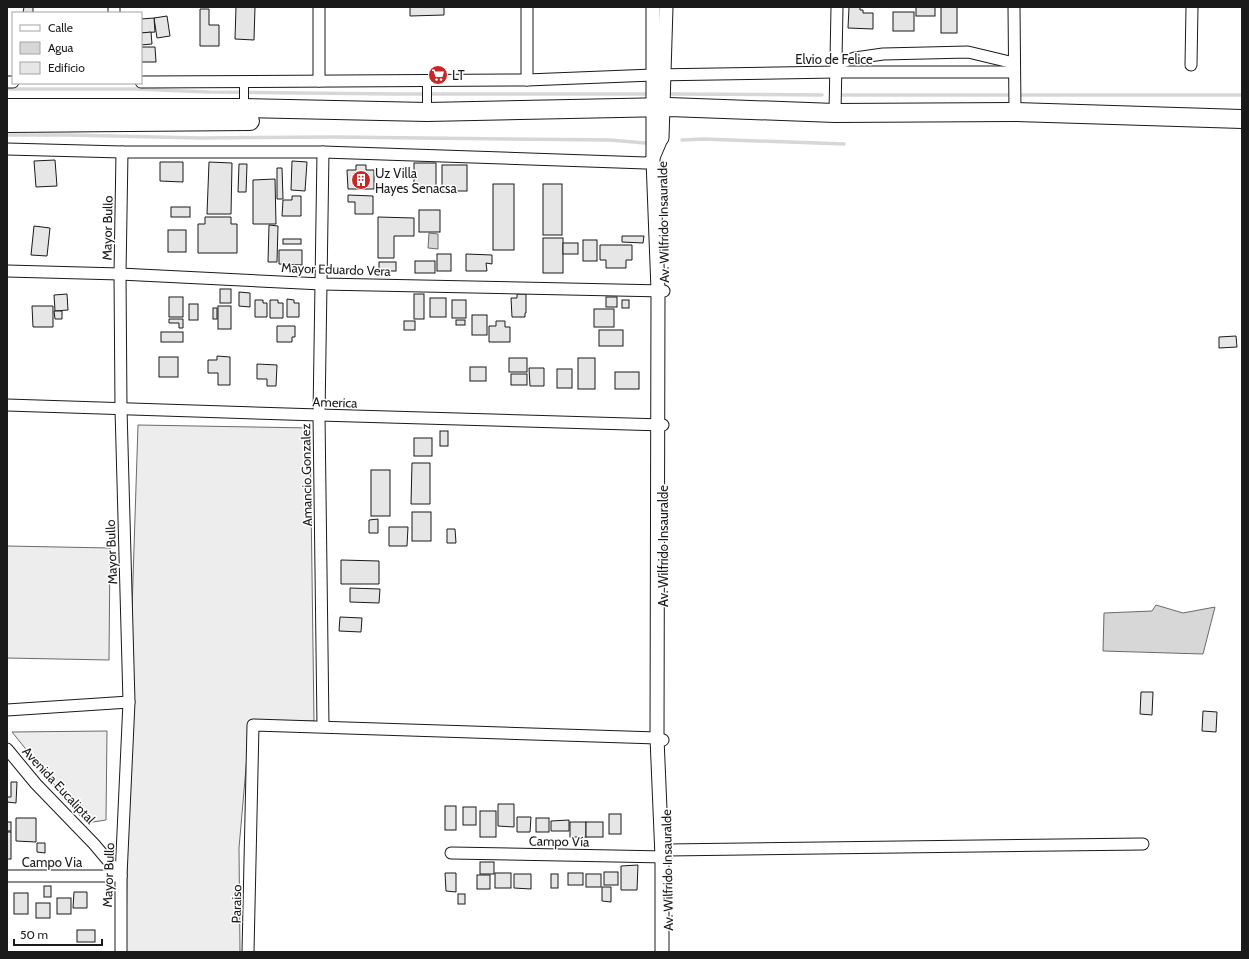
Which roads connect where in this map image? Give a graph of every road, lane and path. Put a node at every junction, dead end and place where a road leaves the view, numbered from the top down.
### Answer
1 (319, 7) edge
2 (527, 7) edge
3 (653, 7) edge
4 (666, 7) edge
5 (837, 7) edge
6 (1014, 7) edge
7 (1192, 7) edge
8 (1191, 65) dead end
9 (1014, 67) junction
10 (836, 68) junction
11 (659, 75) junction
12 (527, 80) junction
13 (319, 81) junction
14 (142, 82) edge
15 (244, 84) junction
16 (427, 85) junction
17 (244, 102) junction
18 (427, 105) junction
19 (7, 108) edge
20 (658, 112) junction
21 (1015, 112) junction
22 (835, 113) junction
23 (1242, 119) edge
24 (7, 123) edge
25 (1242, 128) edge
26 (662, 140) junction
27 (7, 149) edge
28 (122, 152) junction
29 (323, 152) junction
30 (653, 160) junction
31 (7, 271) edge
32 (120, 274) junction
33 (322, 284) junction
34 (661, 290) junction
35 (7, 405) edge
36 (121, 409) junction
37 (319, 415) junction
38 (660, 424) junction
39 (129, 702) junction
40 (7, 710) edge
41 (323, 726) junction
42 (660, 739) junction
43 (7, 749) edge
44 (1143, 844) dead end
45 (451, 853) dead end
46 (665, 855) junction
47 (7, 876) edge
48 (121, 876) junction
49 (121, 952) edge
50 (248, 952) edge
51 (662, 952) edge
52 (668, 952) edge

1 - 13 street
2 - 12 street
3 - 11 street
4 - 11 street
5 - 10 street
6 - 9 street
7 - 8 street
9 - 10 street, Elvio de Felice
9 - 10 street
9 - 21 street
10 - 11 street, Elvio de Felice
10 - 22 street
11 - 12 street, Elvio de Felice
11 - 20 street
12 - 16 street, Elvio de Felice
13 - 15 street, Elvio de Felice
13 - 16 street, Elvio de Felice
14 - 15 street, Elvio de Felice
15 - 17 street
16 - 18 street
17 - 18 highway
17 - 19 highway
18 - 20 highway
20 - 22 highway
20 - 24 highway
20 - 25 highway
20 - 26 street, Av. Wilfrido Insauralde
20 - 30 street
21 - 22 highway
21 - 23 highway
26 - 30 street
26 - 34 street, Av. Wilfrido Insauralde
27 - 28 street
28 - 29 street
28 - 32 street, Mayor Bullo
29 - 30 street
29 - 33 street, Amancio Gonzalez
30 - 34 street
31 - 32 street, Mayor Eduardo Vera
32 - 33 street, Mayor Eduardo Vera
32 - 36 street, Mayor Bullo
33 - 34 street, Mayor Eduardo Vera
33 - 37 street, Amancio Gonzalez
34 - 38 street, Av. Wilfrido Insauralde
35 - 36 street, America
36 - 37 street, America
36 - 39 street, Mayor Bullo
37 - 38 street, America
37 - 41 street, Amancio Gonzalez
38 - 42 street, Av. Wilfrido Insauralde
39 - 40 street
39 - 48 street, Mayor Bullo
41 - 42 street
41 - 50 street, Paraiso
42 - 46 street, Av. Wilfrido Insauralde
43 - 48 street, Avenida Eucaliptal
44 - 46 street, Campo Vía
45 - 46 street, Campo Vía
46 - 51 street
46 - 52 street, Av. Wilfrido Insauralde
47 - 48 street, Campo Via
48 - 49 street, Mayor Bullo

